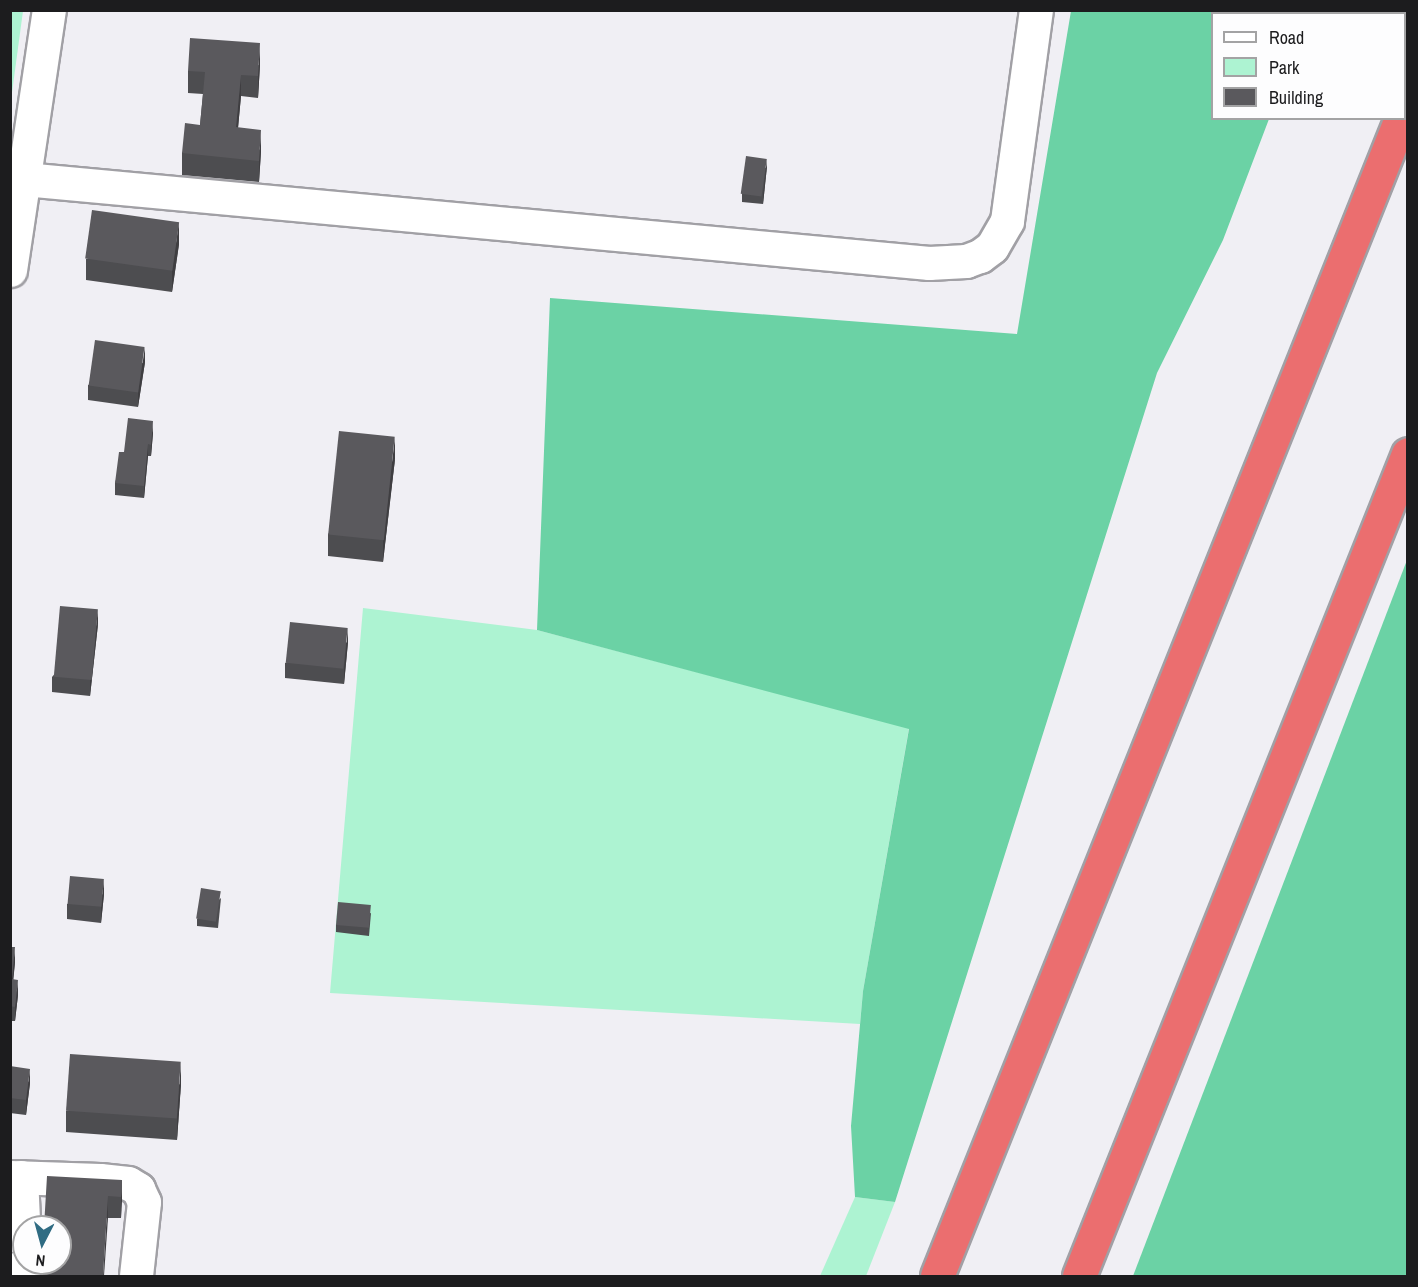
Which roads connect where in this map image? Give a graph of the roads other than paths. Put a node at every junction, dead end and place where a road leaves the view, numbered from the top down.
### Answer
1 (49, 10) edge
2 (1036, 10) edge
3 (1400, 120) edge
4 (24, 179) junction
5 (10, 270) edge
6 (1407, 454) edge
7 (16, 1177) edge
8 (21, 1215) edge
9 (136, 1276) edge
10 (937, 1276) edge
11 (1079, 1276) edge

1 - 4 street
2 - 4 street
3 - 10 highway
4 - 5 street
6 - 11 highway
7 - 8 street
7 - 9 street

